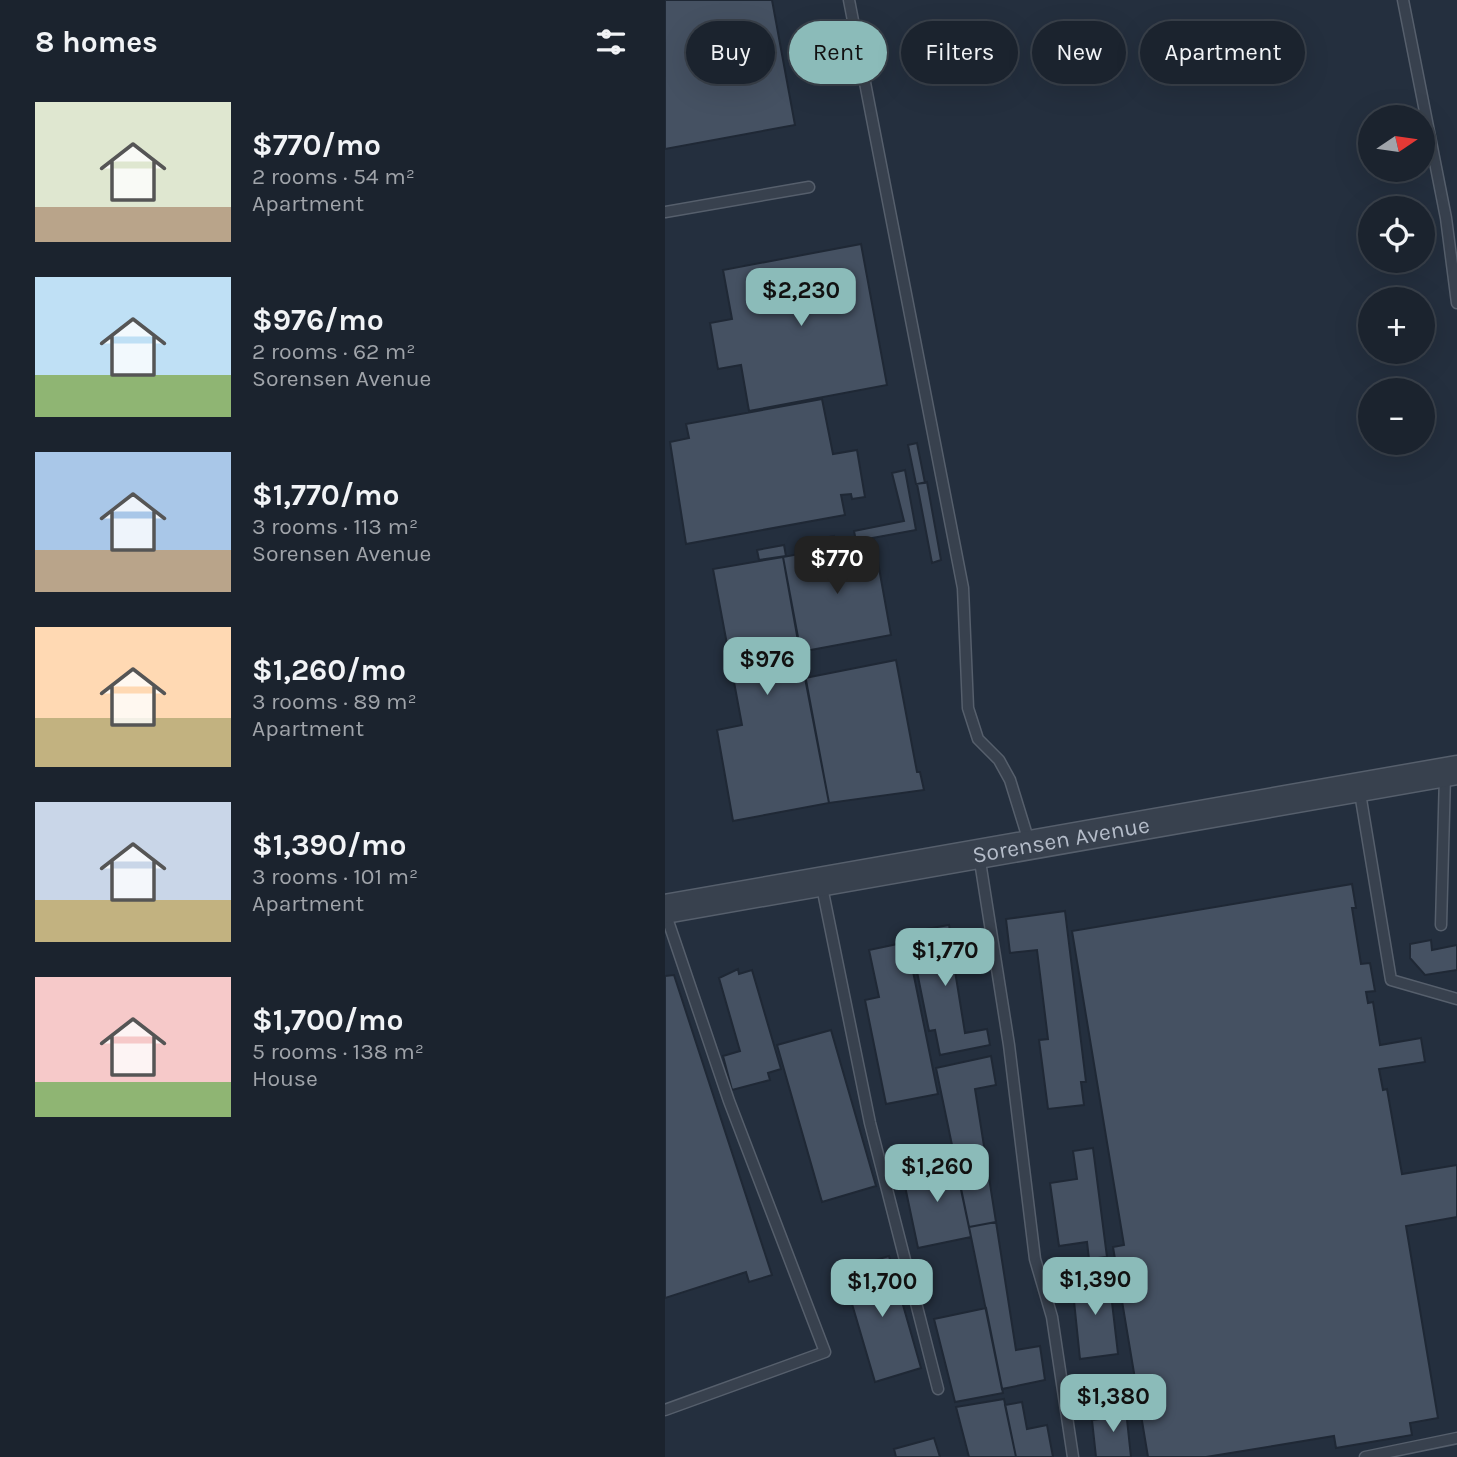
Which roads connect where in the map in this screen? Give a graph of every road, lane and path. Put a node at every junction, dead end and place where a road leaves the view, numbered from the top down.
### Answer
1 (849, 0) edge
2 (1403, 0) edge
3 (809, 187) dead end
4 (665, 212) edge
5 (1457, 303) edge
6 (1451, 771) edge
7 (1359, 787) junction
8 (1030, 846) junction
9 (979, 854) junction
10 (821, 882) junction
11 (665, 910) edge
12 (1441, 925) dead end
13 (1457, 999) edge
14 (938, 1389) dead end
15 (665, 1410) edge
16 (1457, 1438) edge
17 (1073, 1457) edge
18 (1365, 1457) edge

1 - 8 lane
2 - 5 lane
3 - 4 lane
6 - 7 street, Sorensen Avenue
6 - 12 lane
7 - 8 street, Sorensen Avenue
7 - 13 lane
8 - 9 street, Sorensen Avenue
9 - 10 street, Sorensen Avenue
9 - 17 lane
10 - 11 street, Sorensen Avenue
10 - 14 lane
11 - 15 lane
16 - 18 lane

